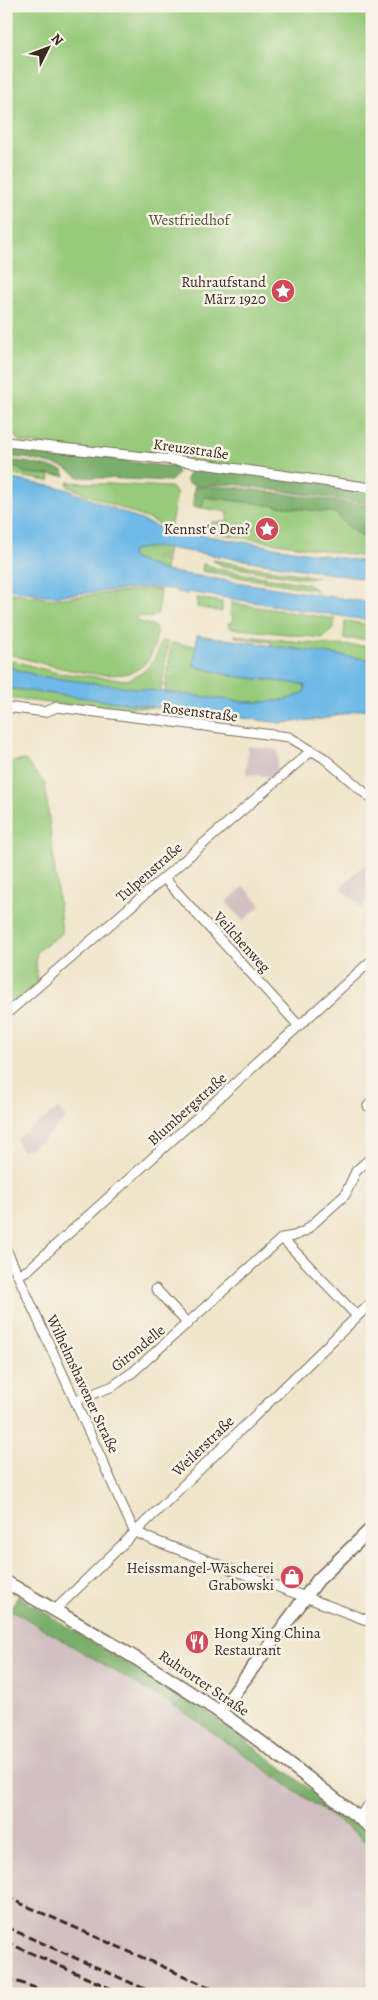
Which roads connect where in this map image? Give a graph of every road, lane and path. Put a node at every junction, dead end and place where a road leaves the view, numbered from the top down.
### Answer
1 (6, 442) edge
2 (372, 488) edge
3 (6, 707) edge
4 (311, 751) junction
5 (372, 799) edge
6 (164, 878) junction
7 (372, 960) edge
8 (6, 1014) edge
9 (299, 1026) junction
10 (372, 1157) edge
11 (282, 1238) junction
12 (6, 1249) edge
13 (18, 1275) junction
14 (156, 1289) dead end
15 (372, 1302) edge
16 (357, 1316) junction
17 (188, 1324) junction
18 (75, 1401) junction
19 (372, 1528) edge
20 (134, 1531) junction
21 (6, 1582) edge
22 (304, 1597) junction
23 (55, 1610) junction
24 (372, 1622) edge
25 (220, 1712) junction
26 (372, 1798) edge
27 (358, 1818) junction
28 (372, 1828) edge

1 - 2 street, Kreuzstraße
3 - 4 street, Rosenstraße
4 - 5 street, Rosenstraße
4 - 6 street, Tulpenstraße
6 - 8 street, Tulpenstraße
6 - 9 street, Veilchenweg
7 - 9 street, Blumbergstraße
9 - 13 street, Blumbergstraße
10 - 11 street, Girondelle
11 - 16 street
11 - 17 street, Girondelle
12 - 13 street, Wilhelmshavener Straße
13 - 18 street, Wilhelmshavener Straße
14 - 17 street, Girondelle
15 - 16 street, Weilerstraße
16 - 20 street, Weilerstraße
17 - 18 street, Girondelle
18 - 20 street, Wilhelmshavener Straße
19 - 22 main road
20 - 22 street
20 - 23 street, Weilerstraße
21 - 23 main road, Ruhrorter Straße
22 - 24 street
22 - 25 main road
23 - 25 main road, Ruhrorter Straße
25 - 27 main road, Ruhrorter Straße
26 - 27 street
27 - 28 main road, Ruhrorter Straße

